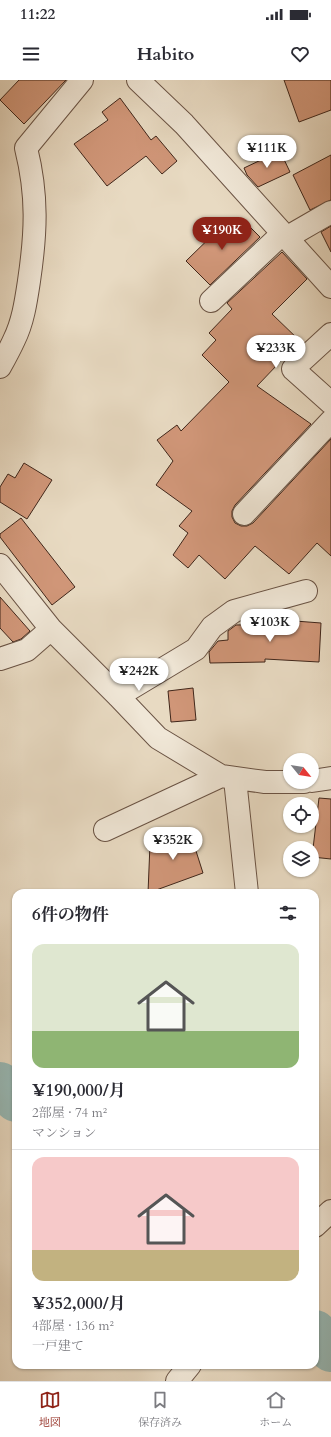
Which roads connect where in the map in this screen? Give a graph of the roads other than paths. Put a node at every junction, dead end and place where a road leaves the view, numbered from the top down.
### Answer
1 (82, 80) edge
2 (138, 80) edge
3 (331, 212) edge
4 (284, 236) junction
5 (331, 287) edge
6 (211, 302) dead end
7 (331, 334) edge
8 (0, 367) edge
9 (331, 403) edge
10 (331, 421) edge
11 (244, 514) dead end
12 (0, 565) edge
13 (306, 592) dead end
14 (51, 629) junction
15 (0, 659) edge
16 (118, 696) junction
17 (228, 777) junction
18 (331, 778) edge
19 (319, 780) edge
20 (283, 782) edge
21 (105, 830) dead end
22 (246, 889) edge
23 (331, 1211) edge
24 (319, 1222) edge
25 (187, 1369) edge
26 (177, 1381) edge

1 - 8 street
2 - 4 street
3 - 4 street
4 - 5 street
4 - 6 street
7 - 9 street
10 - 11 street
12 - 14 street
13 - 16 street
14 - 15 street
14 - 16 street
16 - 17 street
17 - 20 street
17 - 21 street
17 - 22 street
18 - 19 street
23 - 24 street
25 - 26 street

